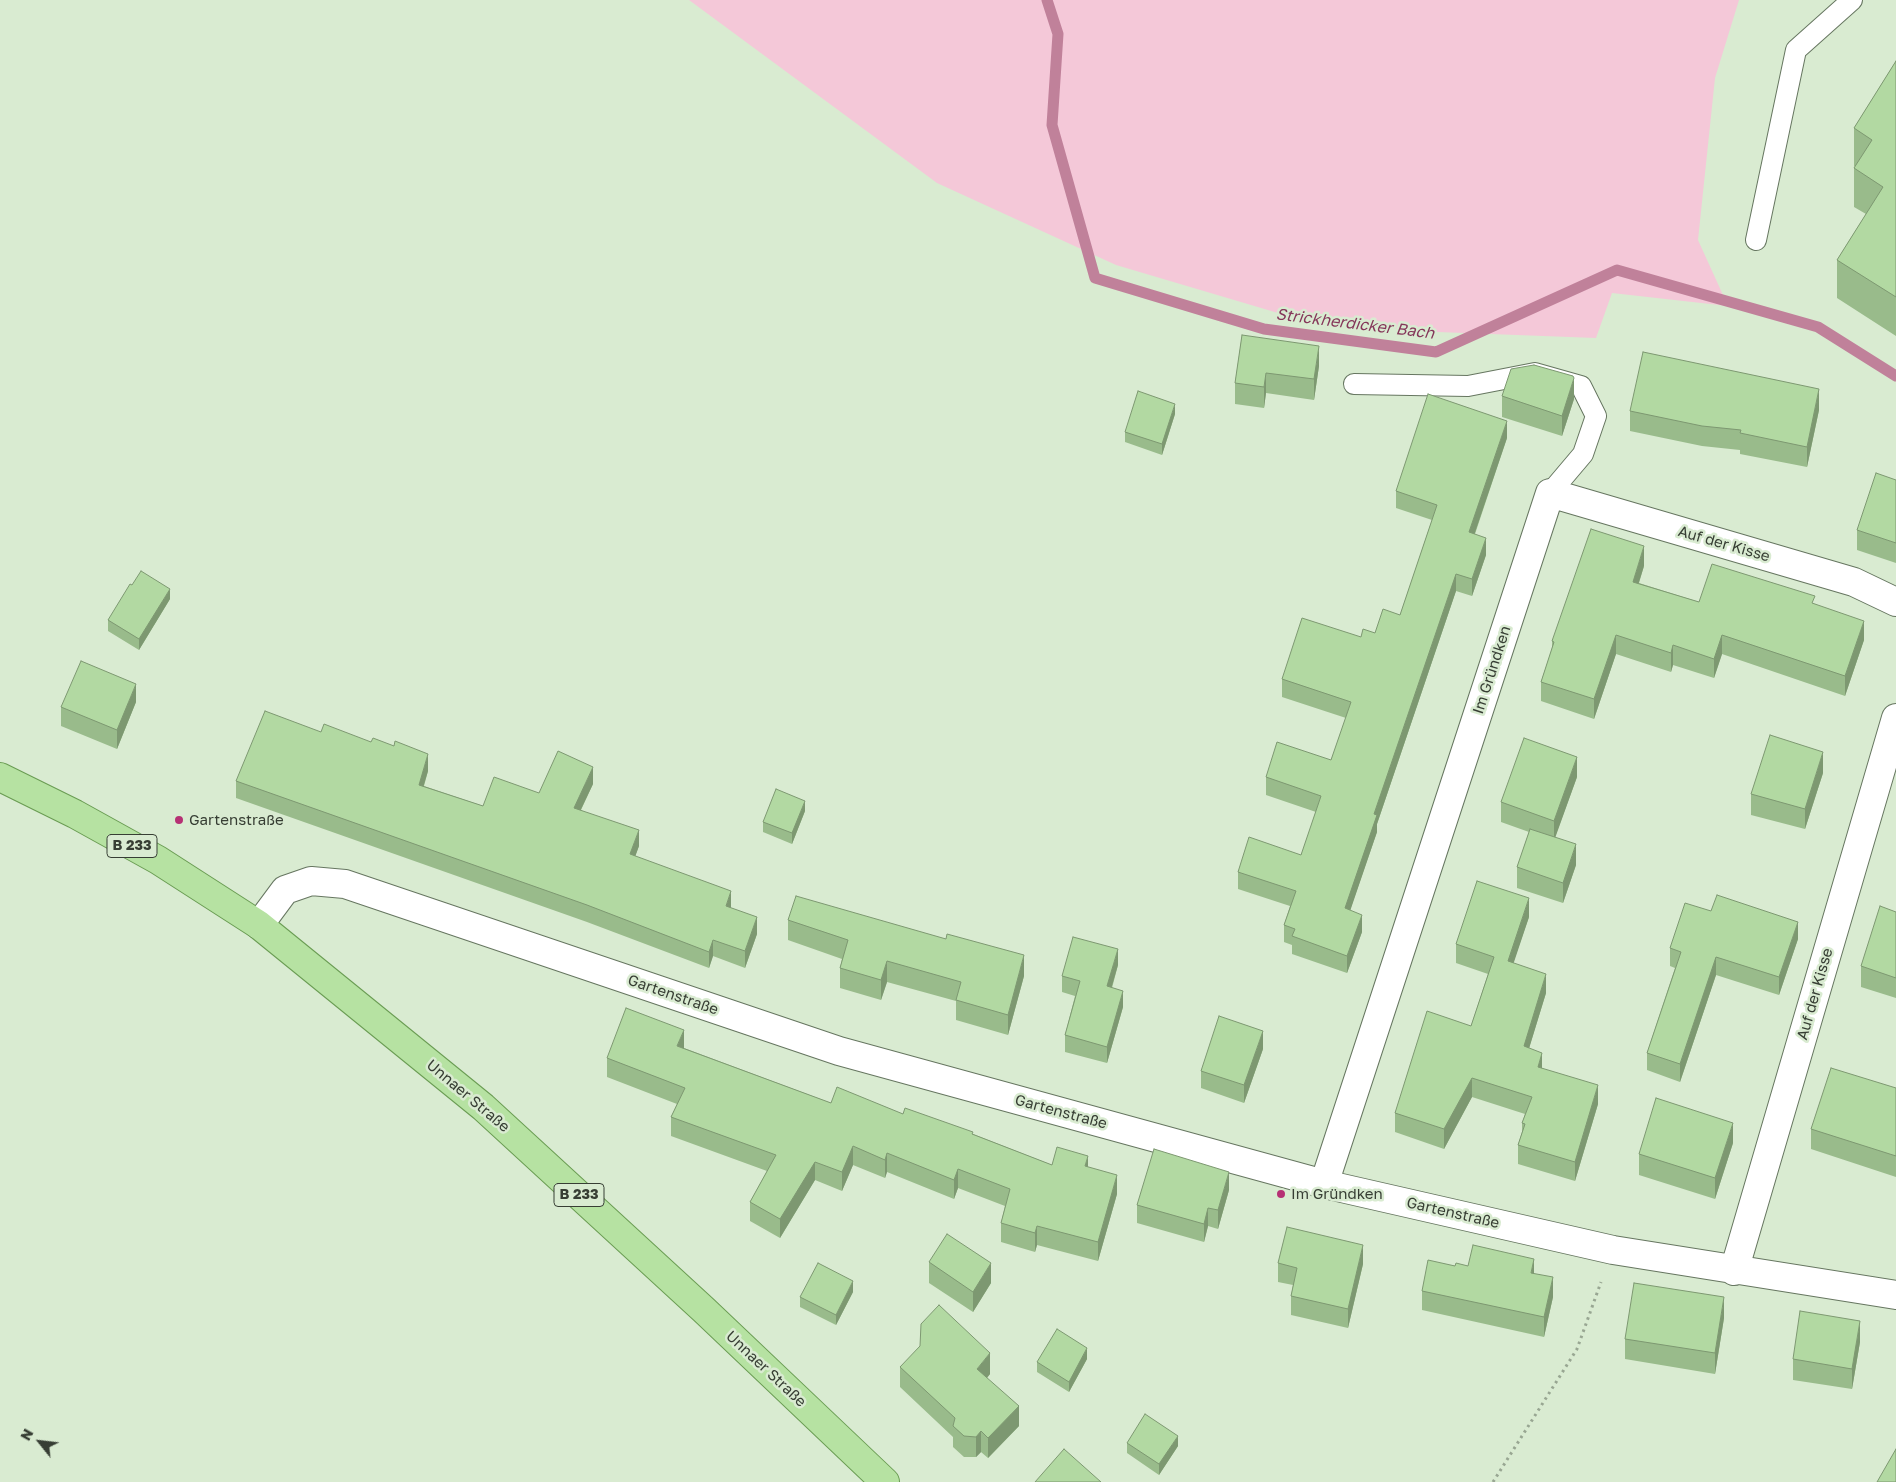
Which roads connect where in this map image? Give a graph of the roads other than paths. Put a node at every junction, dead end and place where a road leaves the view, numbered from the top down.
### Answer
1 (1852, 0) edge
2 (1756, 240) dead end
3 (1354, 384) dead end
4 (1550, 493) junction
5 (1896, 602) edge
6 (1896, 718) edge
7 (0, 777) edge
8 (259, 925) junction
9 (1324, 1184) junction
10 (1734, 1271) junction
11 (1896, 1295) edge
12 (885, 1482) edge

1 - 2 lane
3 - 4 lane, Im Gründken
4 - 5 street, Auf der Kisse
4 - 9 street, Im Gründken
6 - 10 street, Auf der Kisse
7 - 8 main road, Unnaer Straße / B 233
8 - 9 street, Gartenstraße
8 - 12 main road, Unnaer Straße / B 233
9 - 10 street, Gartenstraße
10 - 11 street, Gartenstraße

